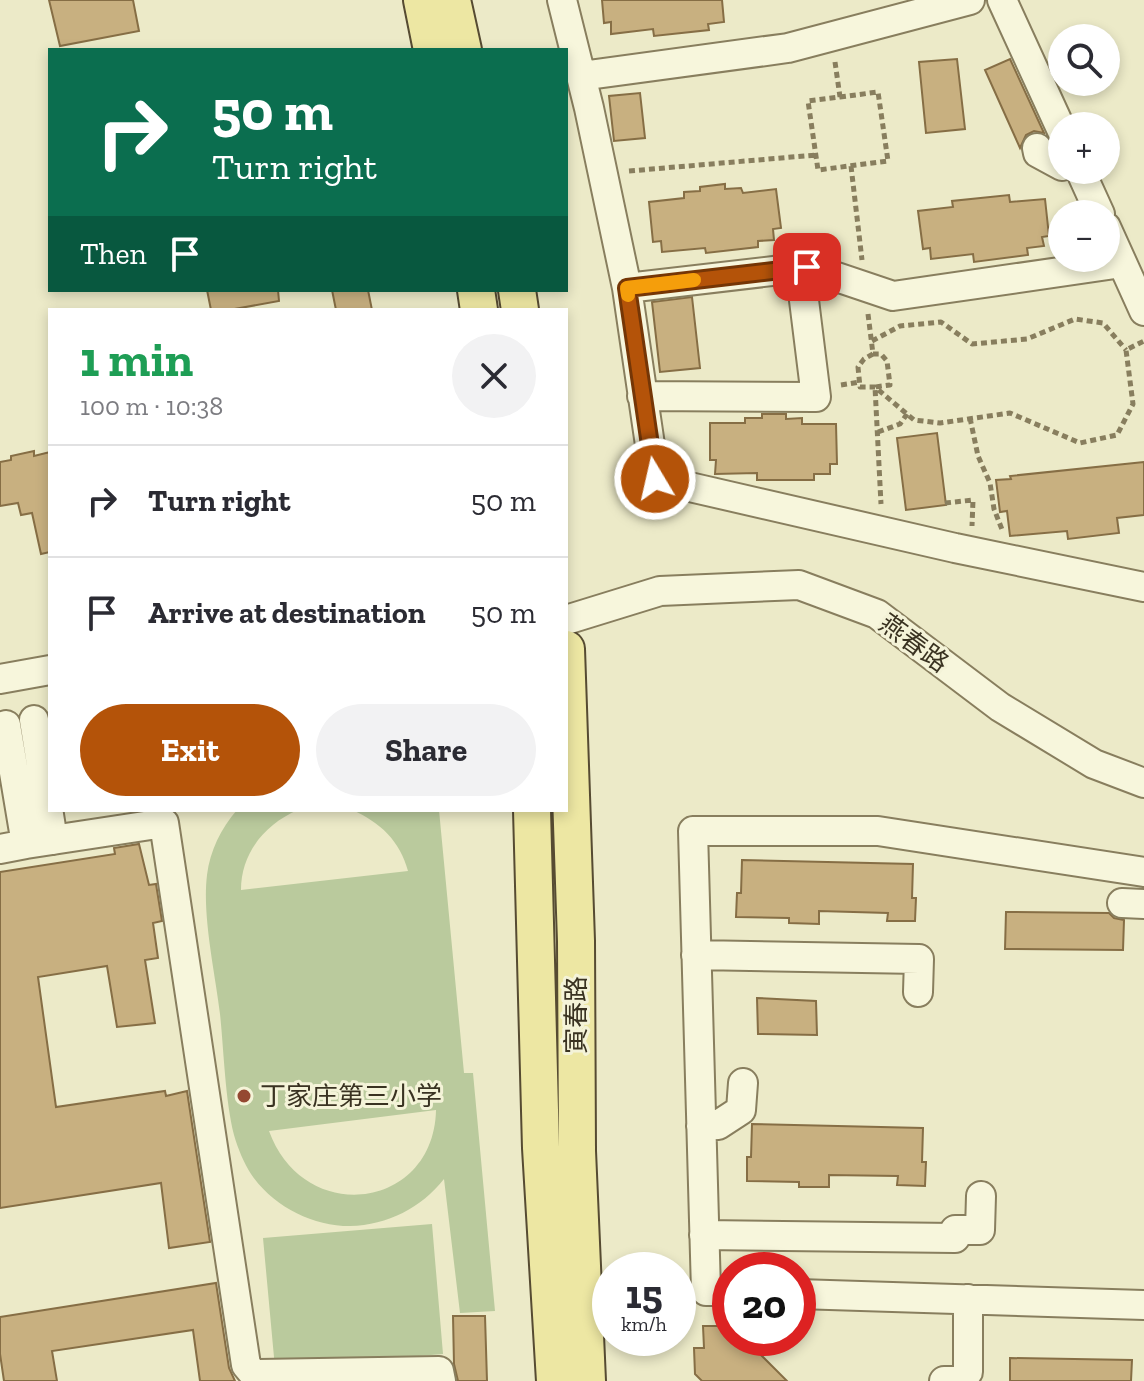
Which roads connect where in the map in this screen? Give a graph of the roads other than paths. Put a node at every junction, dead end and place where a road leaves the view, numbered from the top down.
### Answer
1 (422, 0) edge
2 (452, 0) edge
3 (562, 0) edge
4 (970, 0) edge
5 (1002, 0) edge
6 (432, 48) edge
7 (463, 48) edge
8 (581, 76) junction
9 (1053, 112) edge
10 (1037, 148) dead end
11 (1048, 158) edge
12 (1120, 258) edge
13 (1122, 263) junction
14 (800, 268) junction
15 (627, 288) junction
16 (1143, 307) edge
17 (642, 396) junction
18 (1144, 587) edge
19 (568, 619) edge
20 (48, 670) edge
21 (0, 679) edge
22 (568, 707) edge
23 (42, 719) edge
24 (3, 726) edge
25 (1144, 783) edge
26 (532, 812) edge
27 (129, 813) dead end
28 (32, 839) edge
29 (1144, 872) edge
30 (696, 955) junction
31 (918, 992) dead end
32 (743, 1083) dead end
33 (701, 1126) junction
34 (981, 1196) dead end
35 (704, 1235) junction
36 (712, 1291) edge
37 (816, 1295) edge
38 (968, 1299) junction
39 (1144, 1305) edge
40 (441, 1381) edge
41 (555, 1381) edge
42 (587, 1381) edge
43 (944, 1381) edge

1 - 6 main road
2 - 7 main road
3 - 8 street
4 - 8 street
5 - 9 street
8 - 15 street
10 - 11 street
12 - 13 street
13 - 14 street
13 - 16 street
14 - 15 street
14 - 17 street
15 - 17 street
17 - 18 street
19 - 25 street, 燕春路
20 - 21 street
22 - 42 main road, 寅春路
23 - 24 street
23 - 28 street
24 - 28 street
26 - 41 main road, 寅春路
27 - 28 street
28 - 40 street
29 - 30 street
30 - 31 street
30 - 33 street
32 - 33 street
33 - 35 street
34 - 35 street
35 - 36 street
37 - 38 street
38 - 39 street
38 - 43 street

